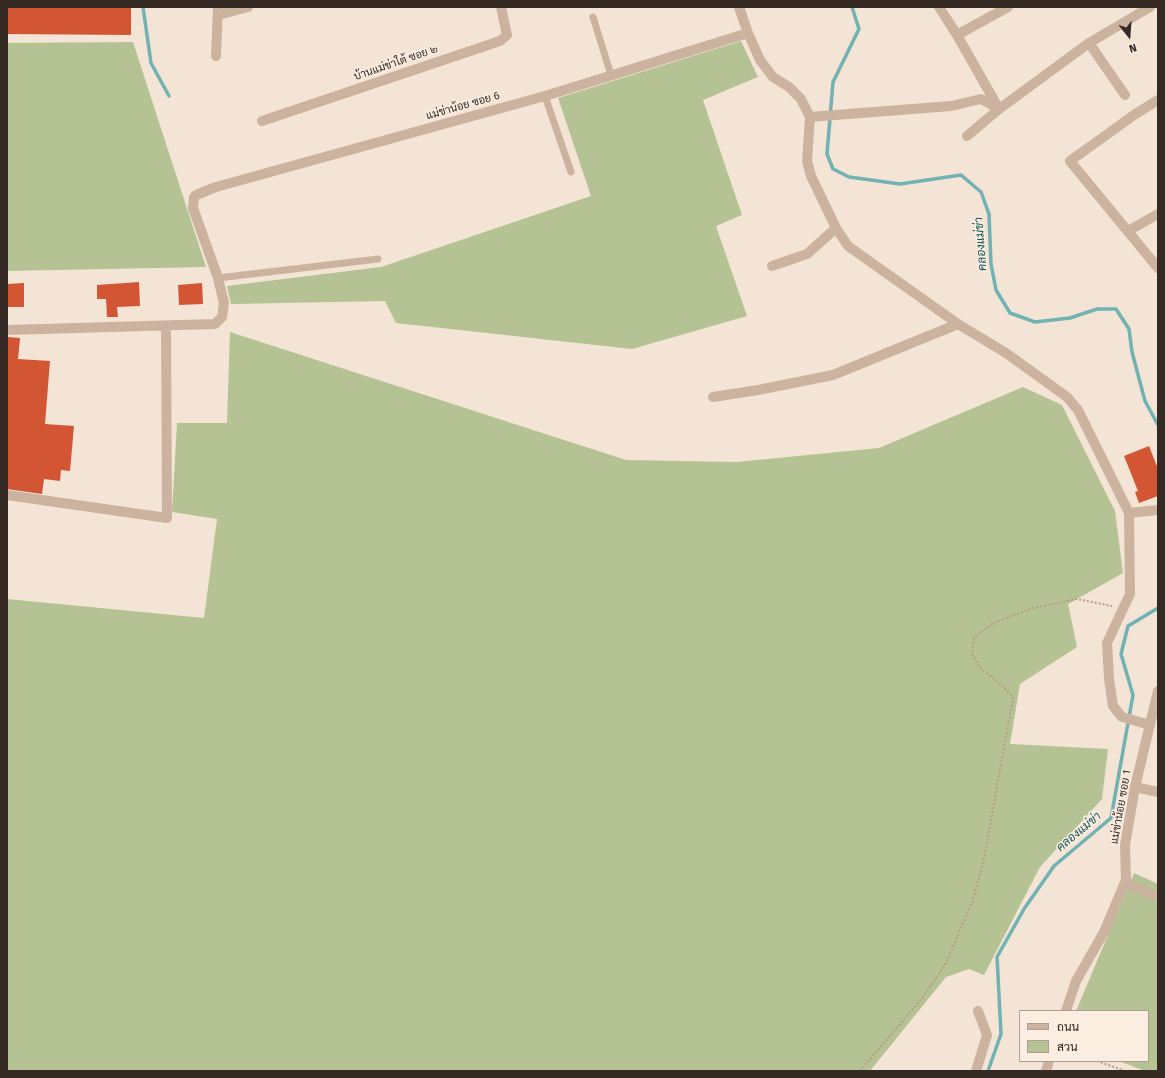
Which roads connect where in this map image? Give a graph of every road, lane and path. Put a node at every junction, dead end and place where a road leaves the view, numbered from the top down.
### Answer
1 (248, 7) edge
2 (501, 7) edge
3 (739, 7) edge
4 (939, 7) edge
5 (1008, 7) edge
6 (1150, 7) edge
7 (218, 11) edge
8 (593, 17) dead end
9 (748, 33) junction
10 (957, 35) junction
11 (1089, 43) junction
12 (216, 56) dead end
13 (612, 75) junction
14 (1125, 95) dead end
15 (545, 96) junction
16 (1158, 100) edge
17 (999, 109) junction
18 (815, 117) junction
19 (262, 121) dead end
20 (967, 136) dead end
21 (571, 172) dead end
22 (1158, 214) edge
23 (836, 228) junction
24 (1128, 231) junction
25 (378, 259) dead end
26 (772, 266) dead end
27 (1158, 268) edge
28 (218, 278) junction
29 (958, 324) junction
30 (166, 326) junction
31 (7, 330) edge
32 (713, 397) dead end
33 (7, 495) edge
34 (1158, 510) edge
35 (1129, 513) junction
36 (1122, 611) junction
37 (1158, 691) edge
38 (1150, 725) junction
39 (1136, 787) junction
40 (1158, 792) edge
41 (1125, 883) junction
42 (1158, 897) edge
43 (1066, 1010) edge
44 (978, 1011) dead end
45 (1101, 1062) edge
46 (860, 1071) edge
47 (976, 1071) edge
48 (1124, 1071) edge

1 - 7 street
2 - 19 street, บ้านแม่ข่าใต้ ซอย ๒
3 - 9 street
4 - 10 street
5 - 10 street
6 - 11 street
7 - 12 street
8 - 13 lane
9 - 13 street, แม่ข่าน้อย ซอย 6
9 - 18 street
10 - 17 street
11 - 14 street
11 - 17 street
13 - 15 street, แม่ข่าน้อย ซอย 6
15 - 21 lane
15 - 28 street, แม่ข่าน้อย ซอย 6
16 - 24 street
17 - 18 street
17 - 20 street
18 - 23 street
22 - 24 street
23 - 26 street
23 - 29 street
24 - 27 street
25 - 28 lane
28 - 30 street
29 - 32 street
29 - 35 street
30 - 31 street
30 - 33 street
34 - 35 street
35 - 36 street
36 - 38 street
36 - 46 path
37 - 38 street, แม่ข่าน้อย ซอย 1
38 - 39 street, แม่ข่าน้อย ซอย 1
39 - 40 street
39 - 41 street, แม่ข่าน้อย ซอย 1
41 - 42 street
41 - 43 street, แม่ข่าน้อย ซอย 1
44 - 47 street
45 - 48 path

